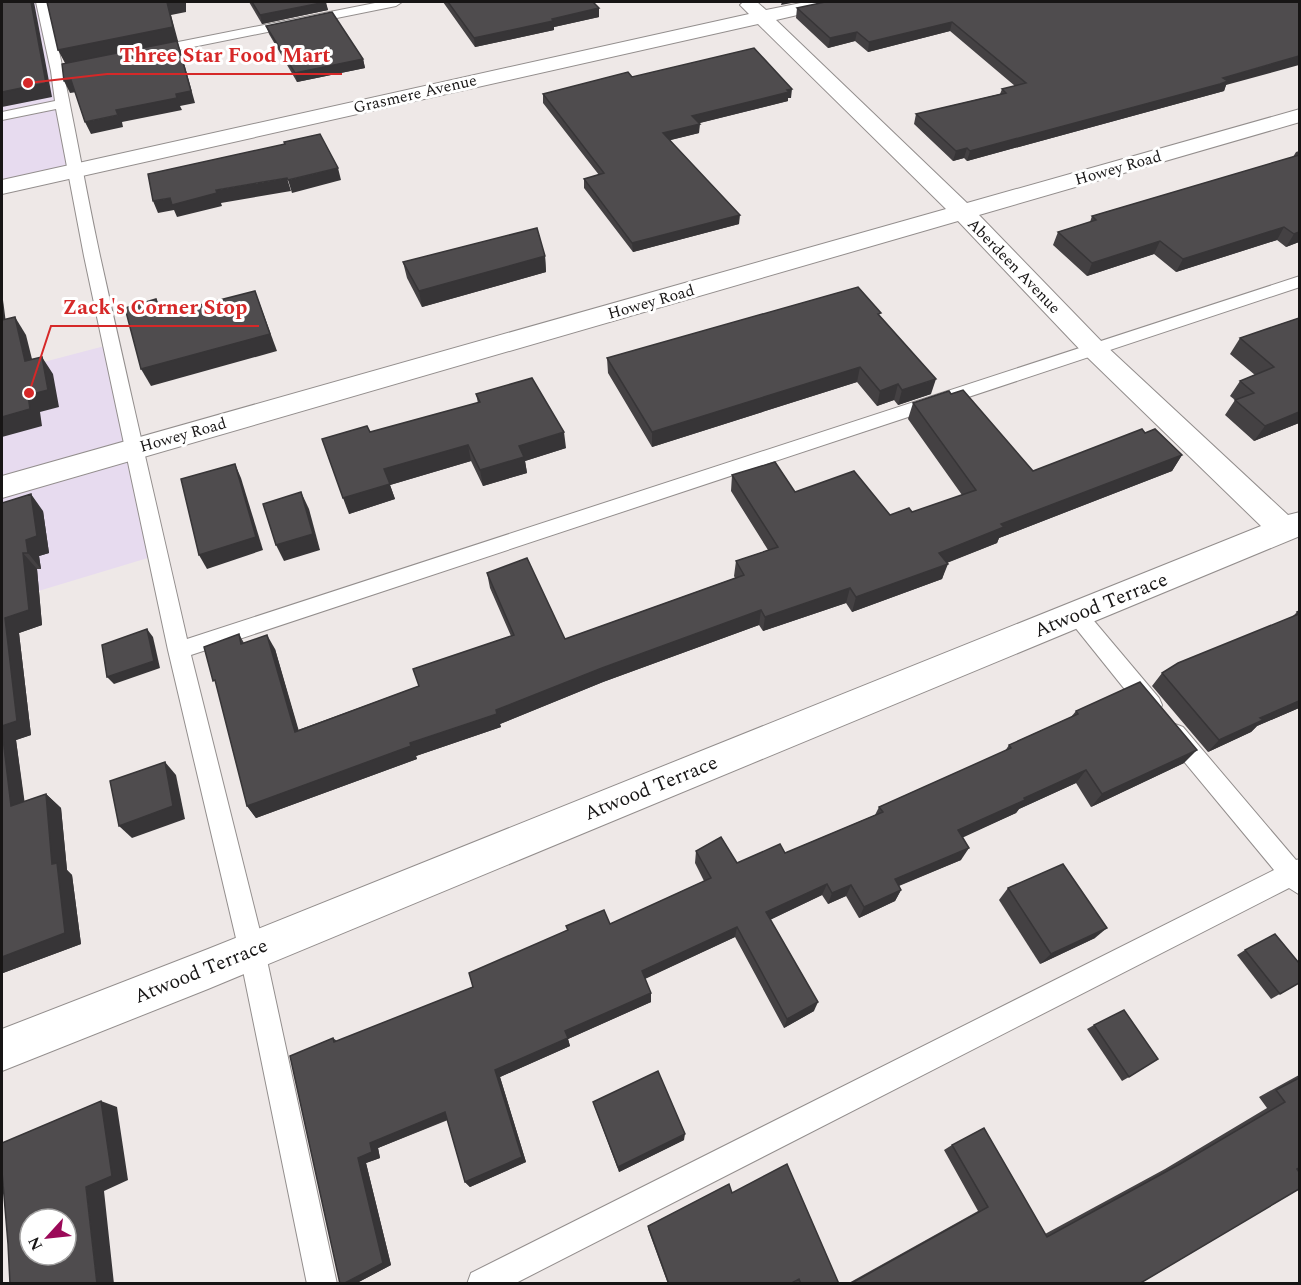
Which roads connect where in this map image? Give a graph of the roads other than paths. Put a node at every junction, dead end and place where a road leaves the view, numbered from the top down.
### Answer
1 (42, 2) edge
2 (396, 2) edge
3 (829, 2) edge
4 (754, 9) edge
5 (140, 54) edge
6 (62, 104) junction
7 (1299, 115) edge
8 (2, 116) edge
9 (76, 170) junction
10 (2, 187) edge
11 (963, 212) junction
12 (1299, 281) edge
13 (1095, 350) junction
14 (136, 449) junction
15 (2, 488) edge
16 (1291, 526) edge
17 (1077, 615) junction
18 (179, 650) junction
19 (1297, 876) edge
20 (252, 951) junction
21 (2, 1050) edge
22 (322, 1284) edge
23 (482, 1284) edge

1 - 6 lane
2 - 5 lane
3 - 4 street, Grasmere Avenue
4 - 9 street, Grasmere Avenue
4 - 11 street, Aberdeen Avenue
6 - 8 lane
6 - 9 lane
7 - 11 street, Howey Road
9 - 10 street, Grasmere Avenue
9 - 14 lane
11 - 13 street, Aberdeen Avenue
11 - 14 street, Howey Road
12 - 13 lane
13 - 16 street, Aberdeen Avenue
13 - 18 lane
14 - 15 street, Howey Road
14 - 18 lane
16 - 17 street, Atwood Terrace
17 - 19 lane
17 - 20 street, Atwood Terrace
18 - 20 lane
19 - 23 lane
20 - 21 street, Atwood Terrace
20 - 22 lane

